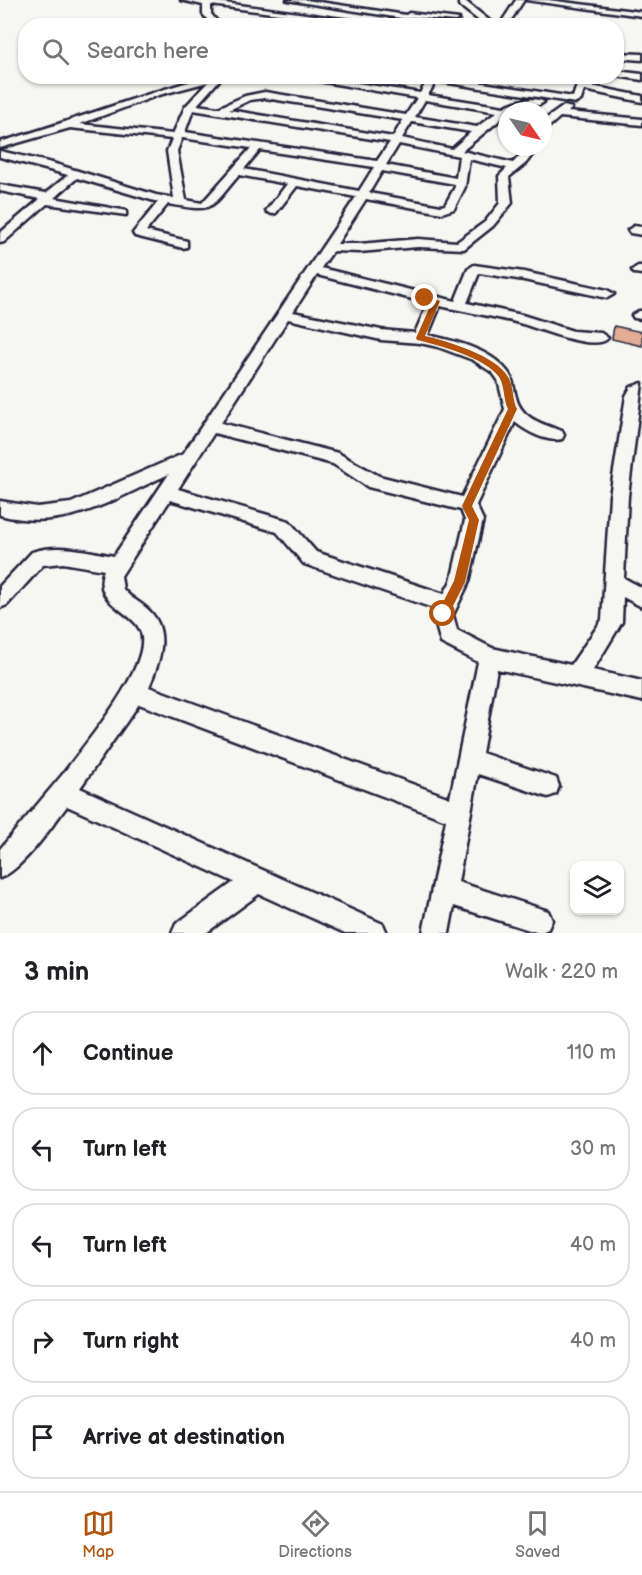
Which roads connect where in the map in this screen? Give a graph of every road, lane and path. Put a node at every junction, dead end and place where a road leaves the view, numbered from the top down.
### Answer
1 (185, 0) edge
2 (291, 0) edge
3 (520, 0) edge
4 (530, 0) edge
5 (461, 2) edge
6 (207, 3) junction
7 (322, 4) junction
8 (414, 7) dead end
9 (642, 14) edge
10 (408, 16) junction
11 (309, 17) joint
12 (210, 18) edge
13 (423, 18) edge
14 (455, 18) edge
15 (482, 18) edge
16 (508, 18) edge
17 (624, 56) edge
18 (642, 57) edge
19 (624, 75) edge
20 (642, 77) edge
21 (191, 84) edge
22 (211, 84) edge
23 (343, 84) edge
24 (424, 84) edge
25 (467, 84) edge
26 (489, 84) edge
27 (581, 84) edge
28 (595, 84) edge
29 (488, 87) junction
30 (422, 97) junction
31 (642, 99) edge
32 (574, 101) junction
33 (519, 102) edge
34 (190, 106) junction
35 (498, 109) edge
36 (220, 111) junction
37 (292, 111) junction
38 (559, 114) junction
39 (498, 115) edge
40 (409, 117) junction
41 (552, 121) edge
42 (642, 122) edge
43 (68, 125) junction
44 (479, 130) junction
45 (178, 135) junction
46 (395, 141) junction
47 (0, 145) edge
48 (259, 145) junction
49 (459, 153) junction
50 (0, 154) edge
51 (525, 156) edge
52 (291, 166) junction
53 (380, 166) junction
54 (515, 167) junction
55 (237, 171) junction
56 (75, 174) junction
57 (294, 182) junction
58 (460, 182) junction
59 (0, 188) edge
60 (363, 194) junction
61 (47, 198) junction
62 (165, 200) junction
63 (181, 204) junction
64 (272, 211) dead end
65 (122, 213) dead end
66 (0, 239) edge
67 (183, 244) dead end
68 (329, 247) junction
69 (314, 270) junction
70 (606, 294) dead end
71 (436, 301) junction
72 (460, 305) junction
73 (284, 314) junction
74 (420, 338) junction
75 (601, 338) dead end
76 (642, 388) edge
77 (513, 409) junction
78 (210, 426) junction
79 (556, 435) dead end
80 (190, 458) junction
81 (168, 493) junction
82 (467, 506) junction
83 (0, 508) edge
84 (118, 565) junction
85 (614, 582) junction
86 (642, 598) edge
87 (0, 599) edge
88 (448, 604) junction
89 (489, 657) junction
90 (575, 677) junction
91 (642, 691) edge
92 (135, 692) junction
93 (470, 760) junction
94 (548, 786) dead end
95 (61, 791) junction
96 (459, 813) junction
97 (1, 863) edge
98 (257, 880) junction
99 (444, 890) junction
100 (539, 920) dead end
101 (185, 933) edge
102 (374, 933) edge
103 (436, 933) edge

1 - 6 street
2 - 7 street
3 - 16 street
4 - 9 street
5 - 14 street
5 - 15 street
6 - 11 street
6 - 12 street
7 - 10 street
7 - 11 street
8 - 10 street
10 - 13 street
17 - 18 street
19 - 20 street
21 - 43 street
22 - 34 street
23 - 30 street
24 - 30 street
25 - 29 street
26 - 29 street
27 - 32 street
28 - 31 street
29 - 32 street
30 - 35 street
30 - 40 street
32 - 33 street
32 - 38 street
34 - 36 street
34 - 45 street
36 - 37 street
36 - 37 street
37 - 40 street
37 - 46 street
38 - 41 street
38 - 42 street
39 - 44 street
40 - 44 street
40 - 46 street
43 - 45 street
43 - 47 street
44 - 49 street
45 - 48 street
45 - 63 street
46 - 49 street
46 - 53 street
48 - 52 street
48 - 55 street
49 - 54 street
49 - 58 street
50 - 56 street
51 - 54 street
52 - 53 street
52 - 55 street
52 - 57 street
53 - 58 street
53 - 60 street
54 - 68 street
55 - 63 street
56 - 61 street
56 - 62 street
57 - 60 street
57 - 64 street
58 - 60 street
59 - 61 street
60 - 68 street
61 - 65 street
61 - 66 street
62 - 63 street
62 - 67 street
68 - 69 street
69 - 71 street
69 - 73 street
70 - 72 street
71 - 72 street
71 - 74 street
72 - 75 street
73 - 74 street
73 - 78 street
74 - 77 street
76 - 85 street
77 - 79 street
77 - 82 street
78 - 80 street
78 - 82 street
80 - 81 street
80 - 83 street
81 - 84 street
81 - 88 street
82 - 88 street
84 - 87 street
84 - 92 street
85 - 86 street
85 - 90 street
88 - 89 street
89 - 90 street
89 - 93 street
90 - 91 street
92 - 95 street
92 - 96 street
93 - 94 street
93 - 96 street
95 - 97 street
95 - 98 street
96 - 99 street
98 - 101 street
98 - 102 street
99 - 100 street
99 - 103 street

